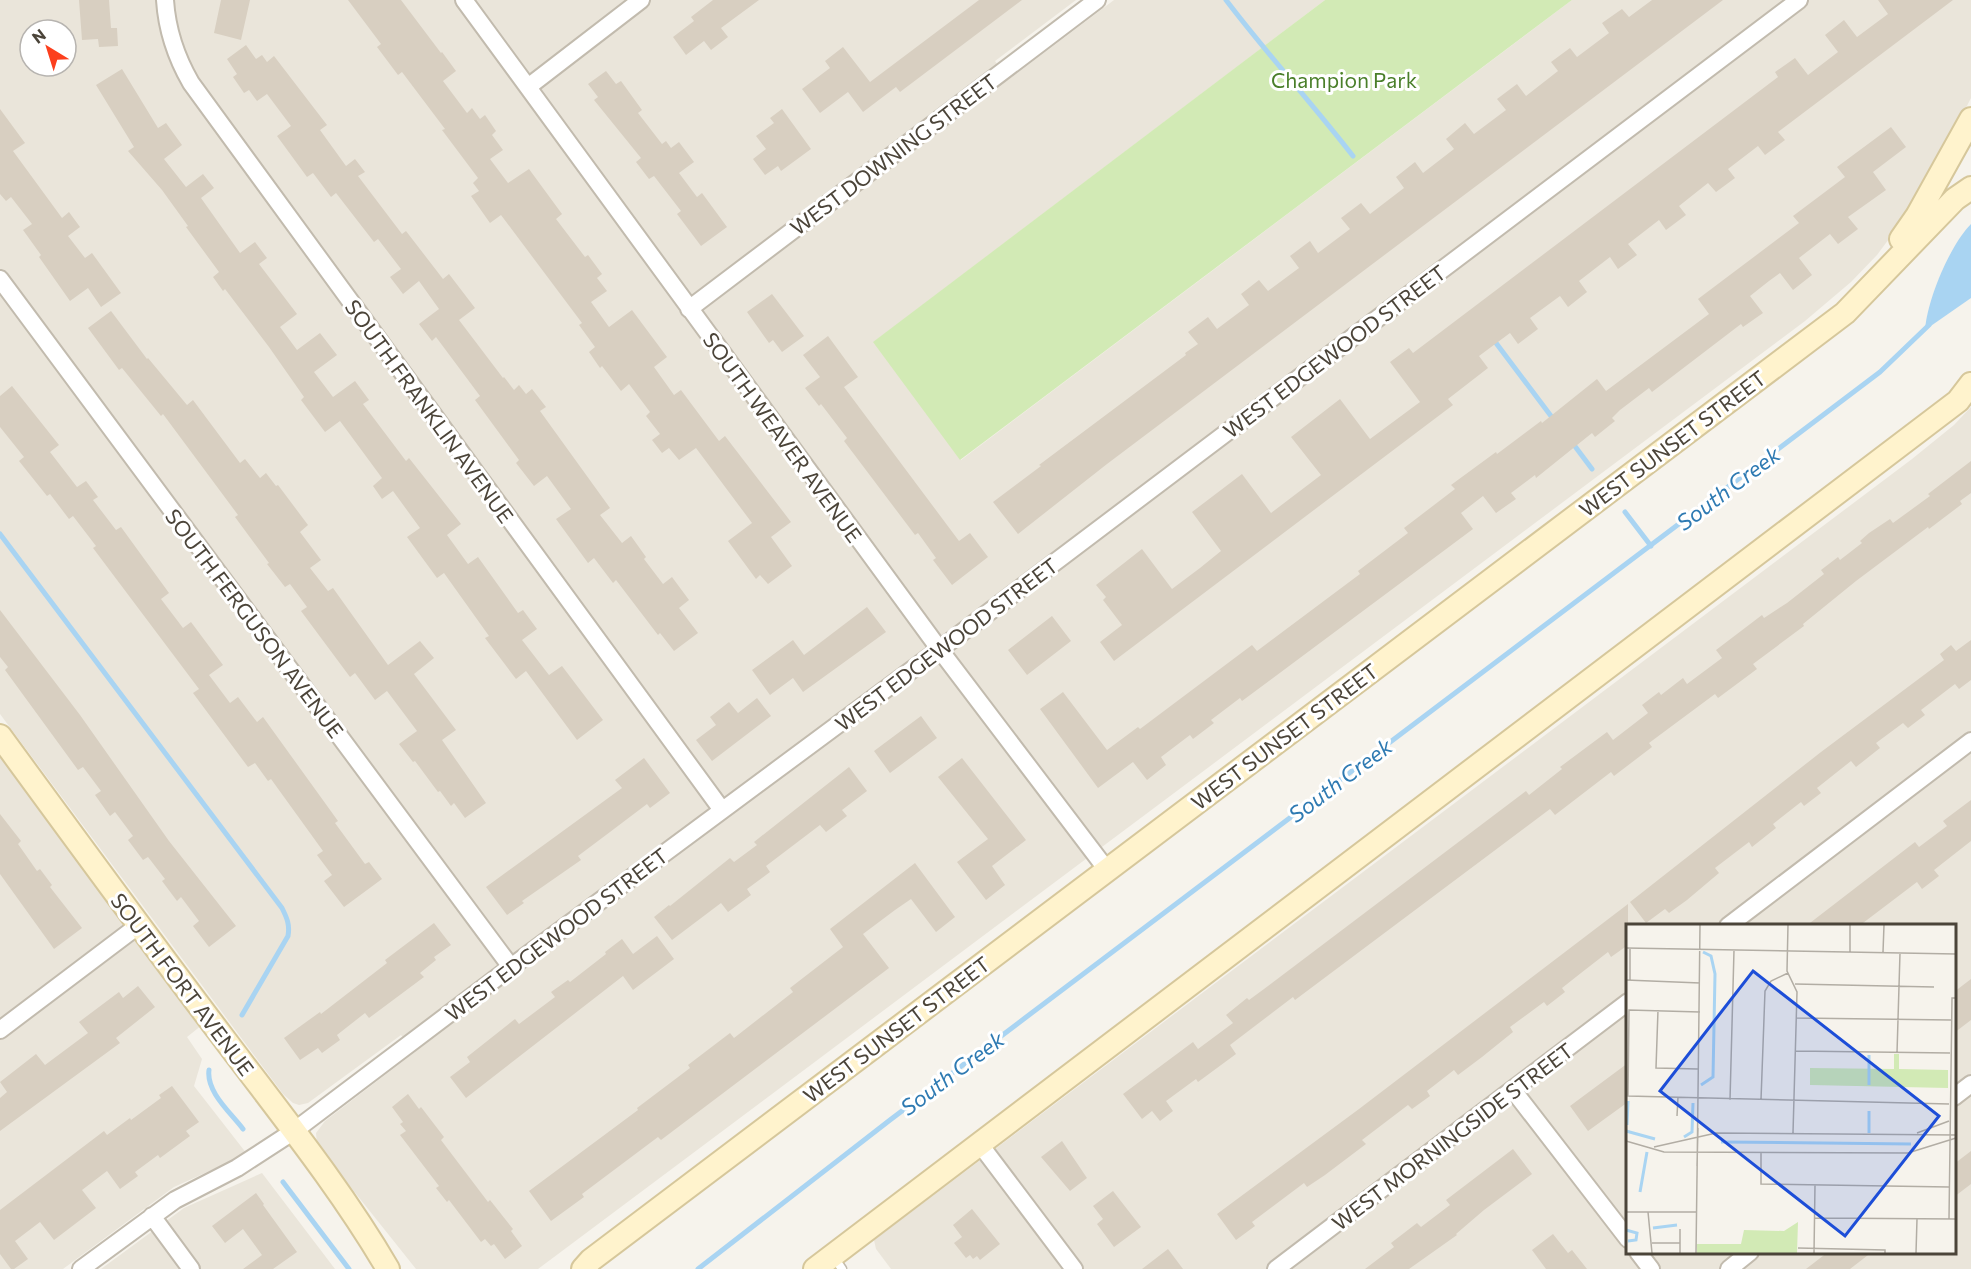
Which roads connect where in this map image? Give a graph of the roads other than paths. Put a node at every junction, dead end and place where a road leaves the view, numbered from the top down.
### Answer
1 (165, 0) edge
2 (464, 0) edge
3 (641, 0) edge
4 (1097, 0) edge
5 (1799, 0) edge
6 (528, 87) junction
7 (1971, 119) edge
8 (1971, 188) edge
9 (0, 279) edge
10 (689, 309) junction
11 (1845, 313) junction
12 (1971, 384) edge
13 (940, 650) junction
14 (0, 736) edge
15 (1971, 741) edge
16 (722, 810) junction
17 (1107, 870) junction
18 (1731, 924) edge
19 (139, 925) junction
20 (511, 967) junction
21 (1626, 1004) edge
22 (0, 1030) edge
23 (1971, 1084) edge
24 (1513, 1090) junction
25 (1956, 1095) edge
26 (294, 1131) junction
27 (979, 1143) junction
28 (152, 1215) junction
29 (366, 1231) junction
30 (1626, 1236) edge
31 (1640, 1254) edge
32 (1748, 1254) edge
33 (830, 1265) edge
34 (583, 1266) edge
35 (81, 1269) edge
36 (191, 1269) edge
37 (388, 1269) edge
38 (402, 1269) edge
39 (1074, 1269) edge
40 (1276, 1269) edge
41 (1651, 1269) edge
42 (1729, 1269) edge

1 - 16 street, SOUTH FRANKLIN AVENUE
2 - 6 street, SOUTH WEAVER AVENUE
3 - 6 street
4 - 10 street, WEST DOWNING STREET
5 - 13 street, WEST EDGEWOOD STREET
6 - 10 street, SOUTH WEAVER AVENUE
7 - 11 main road
8 - 11 main road, WEST SUNSET STREET
9 - 20 street, SOUTH FERGUSON AVENUE
10 - 13 street, SOUTH WEAVER AVENUE
11 - 17 main road, WEST SUNSET STREET
12 - 27 main road
13 - 16 street, WEST EDGEWOOD STREET
13 - 17 street, SOUTH WEAVER AVENUE
14 - 19 main road, SOUTH FORT AVENUE
15 - 18 street
16 - 20 street, WEST EDGEWOOD STREET
17 - 34 main road, WEST SUNSET STREET
19 - 22 street
19 - 26 main road, SOUTH FORT AVENUE
20 - 26 street, WEST EDGEWOOD STREET
21 - 24 street, WEST MORNINGSIDE STREET
23 - 25 street
24 - 30 street
24 - 40 street, WEST MORNINGSIDE STREET
26 - 28 street, WEST EDGEWOOD STREET
26 - 29 main road, SOUTH FORT AVENUE
27 - 33 main road
27 - 39 street
28 - 35 street, WEST EDGEWOOD STREET
28 - 36 street
29 - 37 main road, SOUTH FORT AVENUE
29 - 38 main road, SOUTH FORT AVENUE
31 - 41 street
32 - 42 street

